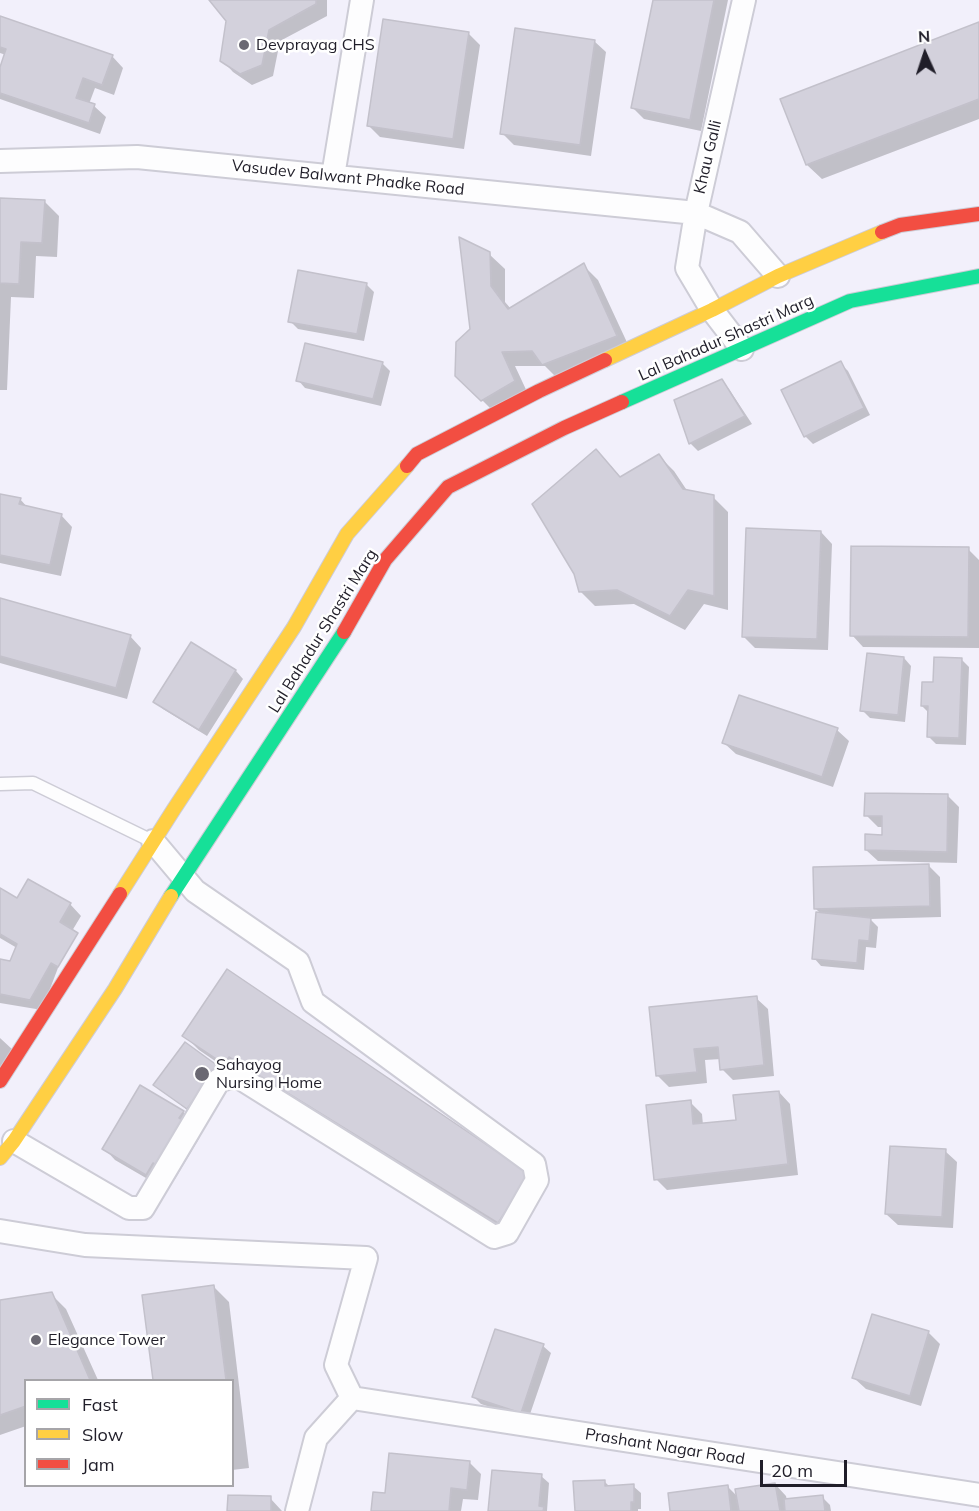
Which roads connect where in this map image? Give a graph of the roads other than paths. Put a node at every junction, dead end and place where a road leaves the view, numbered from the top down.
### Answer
1 (362, 0) edge
2 (744, 0) edge
3 (0, 161) edge
4 (333, 176) junction
5 (696, 213) junction
6 (979, 214) edge
7 (778, 276) junction
8 (979, 276) edge
9 (712, 310) junction
10 (742, 349) junction
11 (0, 784) edge
12 (153, 842) junction
13 (183, 876) junction
14 (0, 1081) edge
15 (7, 1150) edge
16 (0, 1232) edge
17 (352, 1398) junction
18 (979, 1495) edge
19 (297, 1511) edge

1 - 4 street
2 - 5 street, Khau Galli
3 - 4 street, Vasudev Balwant Phadke Road
4 - 5 street, Vasudev Balwant Phadke Road
5 - 7 street, Vasudev Balwant Phadke Road
5 - 9 street, Khau Galli
6 - 7 main road, Lal Bahadur Shastri Marg
7 - 9 main road, Lal Bahadur Shastri Marg
8 - 10 main road, Lal Bahadur Shastri Marg
9 - 10 street, Khau Galli
9 - 12 main road, Lal Bahadur Shastri Marg
10 - 13 main road, Lal Bahadur Shastri Marg
11 - 12 lane
12 - 13 street
12 - 14 main road, Lal Bahadur Shastri Marg
13 - 15 main road, Lal Bahadur Shastri Marg
13 - 15 street
16 - 17 street
17 - 18 street, Prashant Nagar Road
17 - 19 street

